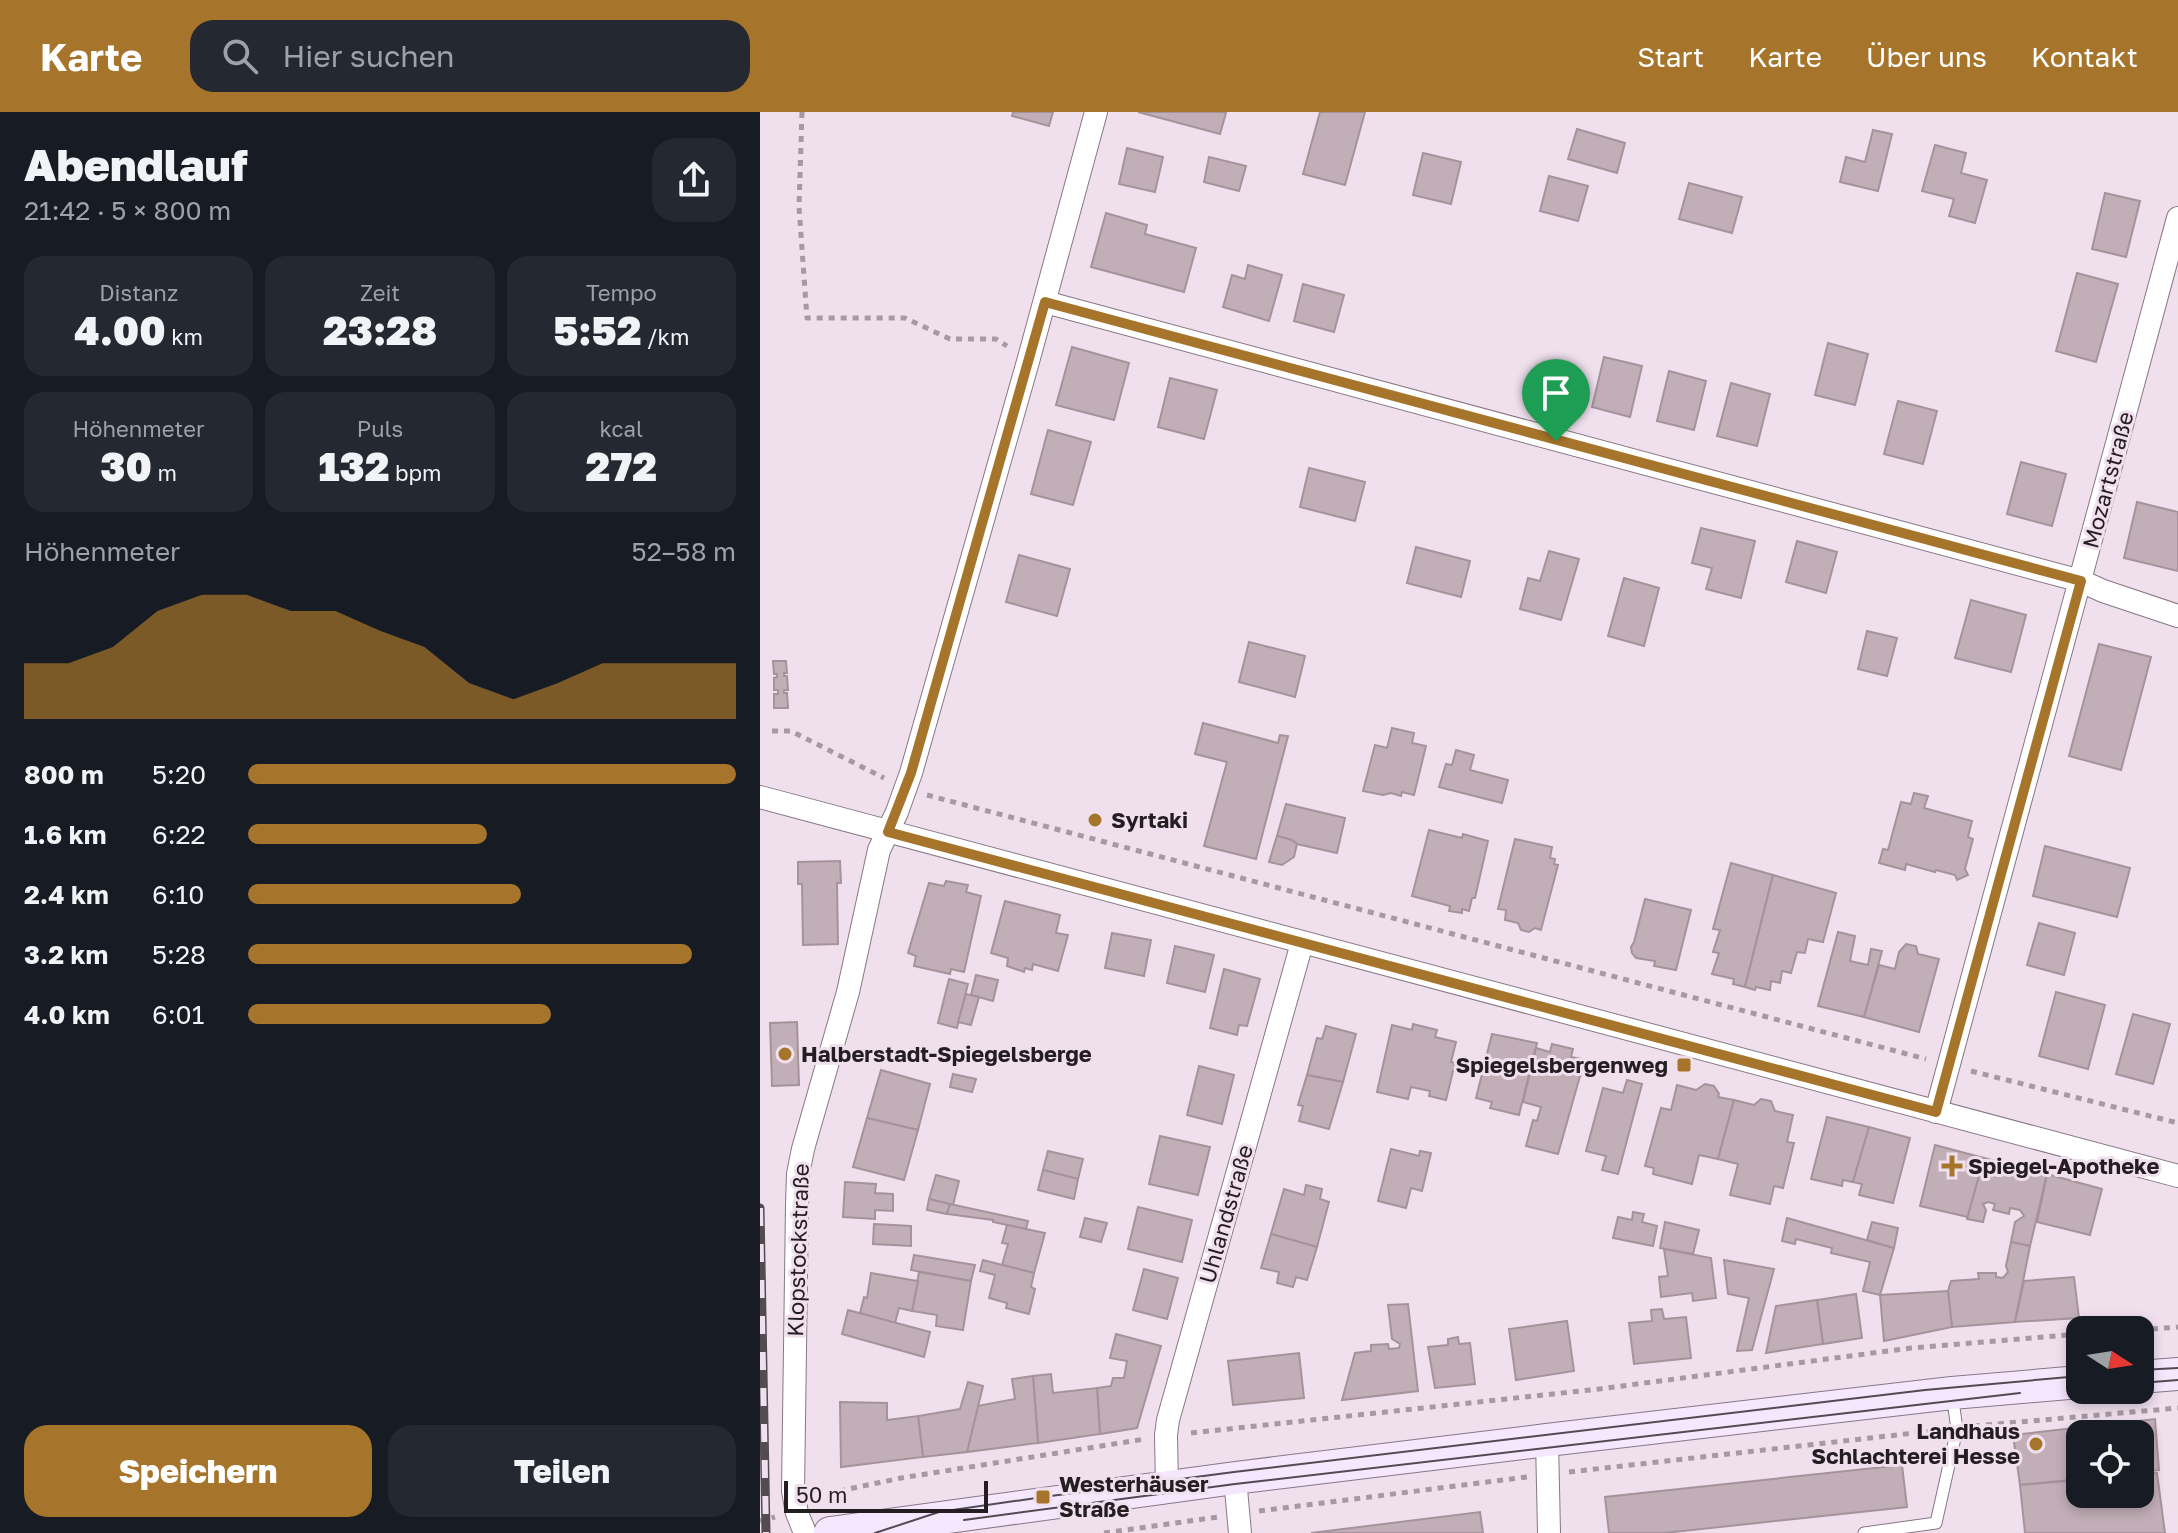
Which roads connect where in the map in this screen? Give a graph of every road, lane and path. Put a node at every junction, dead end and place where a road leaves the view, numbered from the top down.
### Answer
1 (802, 112) edge
2 (1096, 112) edge
3 (2178, 218) edge
4 (1045, 302) junction
5 (1029, 358) junction
6 (2081, 581) junction
7 (2178, 616) edge
8 (772, 731) dead end
9 (905, 789) junction
10 (760, 797) edge
11 (888, 832) junction
12 (1302, 943) junction
13 (1949, 1065) junction
14 (1936, 1112) junction
15 (2178, 1123) edge
16 (2178, 1176) edge
17 (2178, 1327) edge
18 (2154, 1329) edge
19 (2066, 1335) edge
20 (2178, 1374) edge
21 (2154, 1376) edge
22 (2066, 1383) edge
23 (1952, 1393) junction
24 (2178, 1408) edge
25 (1957, 1429) junction
26 (1166, 1435) junction
27 (1547, 1440) junction
28 (1548, 1474) junction
29 (1235, 1478) junction
30 (1167, 1488) junction
31 (796, 1507) junction
32 (1239, 1524) edge
33 (805, 1533) edge
34 (830, 1533) edge
35 (1104, 1533) edge
36 (1549, 1533) edge
37 (1864, 1533) edge

1 - 5 path
2 - 4 street, Klopstockstraße
3 - 6 street, Mozartstraße
4 - 5 street, Klopstockstraße
4 - 6 street
5 - 9 street, Klopstockstraße
6 - 7 street
6 - 13 street, Mozartstraße
8 - 9 path
9 - 11 street, Klopstockstraße
9 - 13 path
10 - 11 street
11 - 12 street
11 - 31 street, Klopstockstraße
12 - 14 street
12 - 26 street, Uhlandstraße
13 - 14 street, Mozartstraße
13 - 15 path
14 - 16 street
17 - 18 path
19 - 26 path
20 - 21 street
22 - 23 street
23 - 25 lane
23 - 27 street
24 - 25 path
25 - 28 path
25 - 37 lane
26 - 30 street, Uhlandstraße
26 - 31 path
27 - 28 street
27 - 29 street
28 - 32 path
28 - 36 street
29 - 30 street
29 - 32 street
30 - 34 street
31 - 33 street, Klopstockstraße
32 - 35 path

